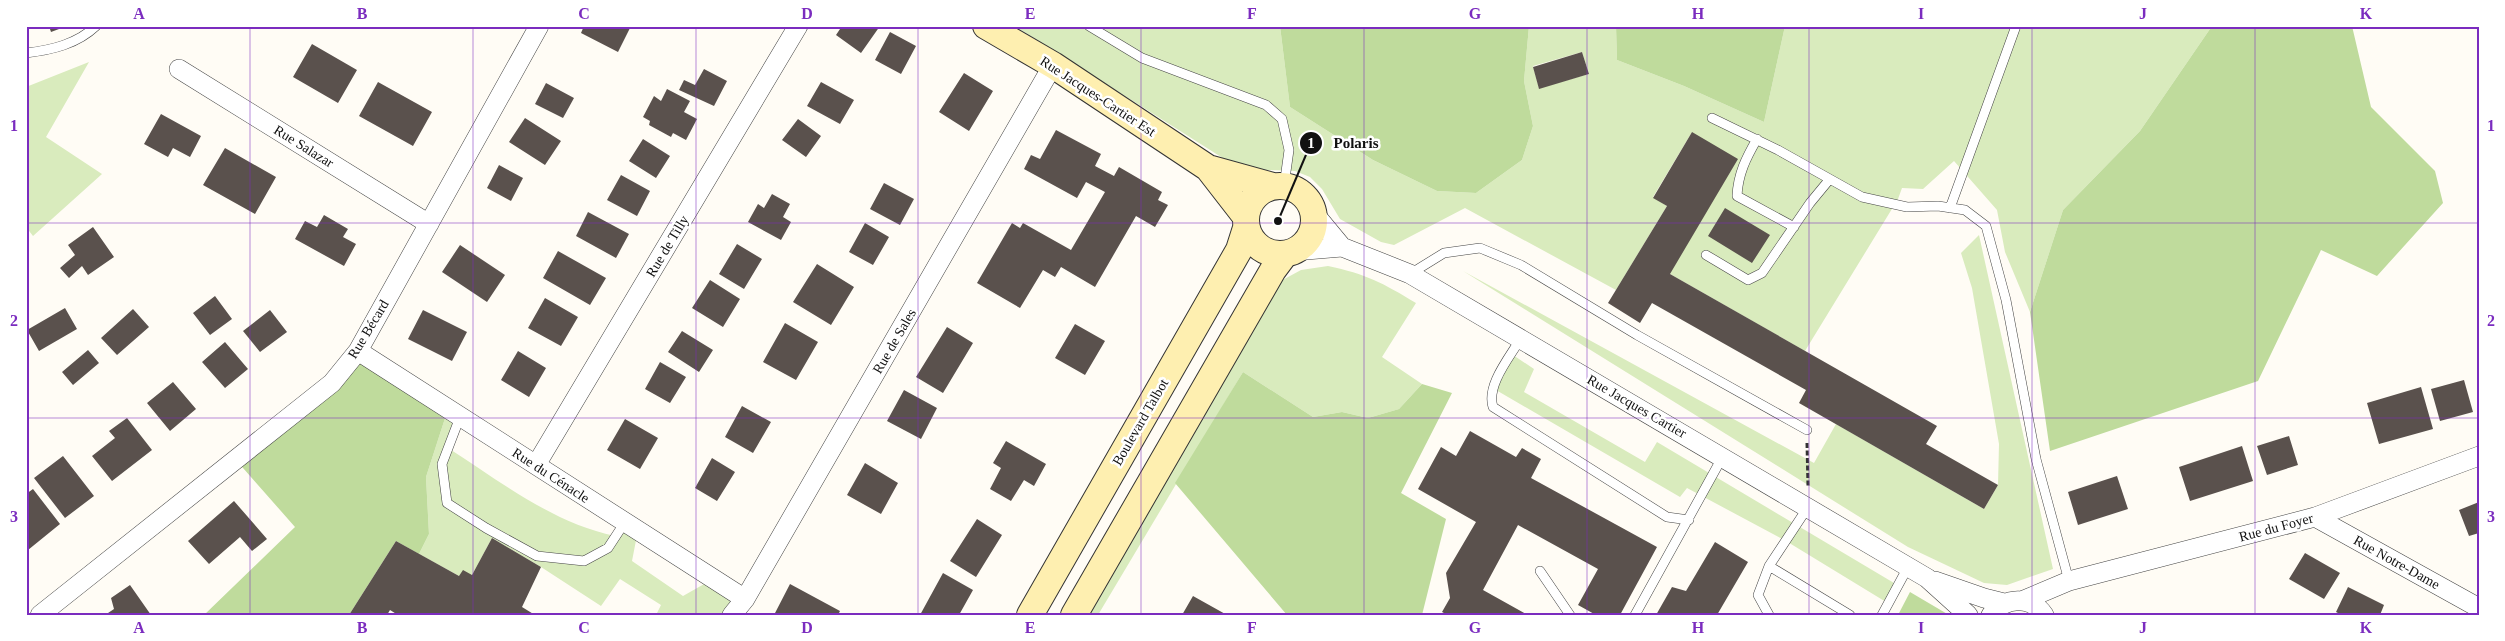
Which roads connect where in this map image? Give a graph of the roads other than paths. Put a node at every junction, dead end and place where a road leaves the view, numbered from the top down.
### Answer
1 (96, 26) edge
2 (539, 26) edge
3 (798, 26) edge
4 (986, 26) edge
5 (1089, 26) edge
6 (2016, 26) edge
7 (26, 53) edge
8 (1053, 65) junction
9 (179, 69) dead end
10 (1712, 118) dead end
11 (1757, 139) junction
12 (1208, 168) junction
13 (1829, 180) junction
14 (1279, 186) junction
15 (1950, 208) junction
16 (1313, 212) junction
17 (1246, 222) junction
18 (429, 224) junction
19 (1794, 227) junction
20 (1342, 246) junction
21 (1290, 253) junction
22 (1706, 255) dead end
23 (1410, 274) junction
24 (1521, 338) junction
25 (358, 351) junction
26 (460, 417) junction
27 (1807, 430) road end
28 (1723, 456) junction
29 (2479, 456) edge
30 (536, 465) junction
31 (1808, 506) junction
32 (2315, 517) junction
33 (1688, 520) junction
34 (624, 522) junction
35 (1769, 566) junction
36 (1908, 567) junction
37 (1540, 571) dead end
38 (1927, 578) junction
39 (2069, 581) junction
40 (745, 599) junction
41 (2024, 600) junction
42 (2479, 608) edge
43 (1997, 609) edge
44 (40, 615) edge
45 (732, 615) edge
46 (1030, 615) edge
47 (1074, 615) edge
48 (1570, 615) edge
49 (1634, 615) edge
50 (1769, 615) edge
51 (1850, 615) edge
52 (1882, 615) edge
53 (1968, 615) edge
54 (2044, 615) edge
55 (2049, 615) edge

1 - 7 lane
2 - 18 street, Rue Bécard
3 - 30 street, Rue de Tilly
4 - 8 main road, Rue Jacques-Cartier Est
5 - 14 lane
6 - 15 lane
8 - 12 main road, Rue Jacques-Cartier Est
8 - 40 street, Rue de Sales
9 - 18 street, Rue Salazar
10 - 11 lane
11 - 13 lane
11 - 19 lane
12 - 14 main road, Rue Jacques-Cartier Est
12 - 17 main road, Rue Jacques-Cartier Est
13 - 15 lane
13 - 19 lane
14 - 16 main road
14 - 17 main road
15 - 39 lane
16 - 20 street, Rue Jacques Cartier
16 - 21 main road
17 - 21 main road
17 - 46 main road, Boulevard Talbot
18 - 25 street, Rue Bécard
19 - 22 lane
20 - 21 street, Rue Jacques Cartier
20 - 23 street, Rue Jacques Cartier
21 - 47 main road
23 - 24 street, Rue Jacques Cartier
23 - 27 lane
24 - 28 street, Rue Jacques Cartier
24 - 33 lane
25 - 26 street, Rue du Cénacle
25 - 44 street, Rue Bécard
26 - 30 street, Rue du Cénacle
26 - 34 lane
28 - 31 street, Rue Jacques Cartier
28 - 33 lane
29 - 32 street, Rue du Foyer
30 - 34 street, Rue du Cénacle
31 - 35 lane
31 - 36 street, Rue Jacques Cartier
32 - 39 street, Rue du Foyer
32 - 42 street, Rue Notre-Dame
33 - 49 lane
34 - 40 street, Rue du Cénacle
35 - 50 lane
35 - 51 lane
36 - 38 street, Rue Jacques Cartier
36 - 52 lane
37 - 48 lane
38 - 43 street, Rue Jacques Cartier
38 - 53 street, Rue Jacques Cartier
39 - 41 street, Rue du Foyer
39 - 55 street
40 - 45 street, Rue de Sales
41 - 43 street, Rue du Foyer
41 - 54 street

